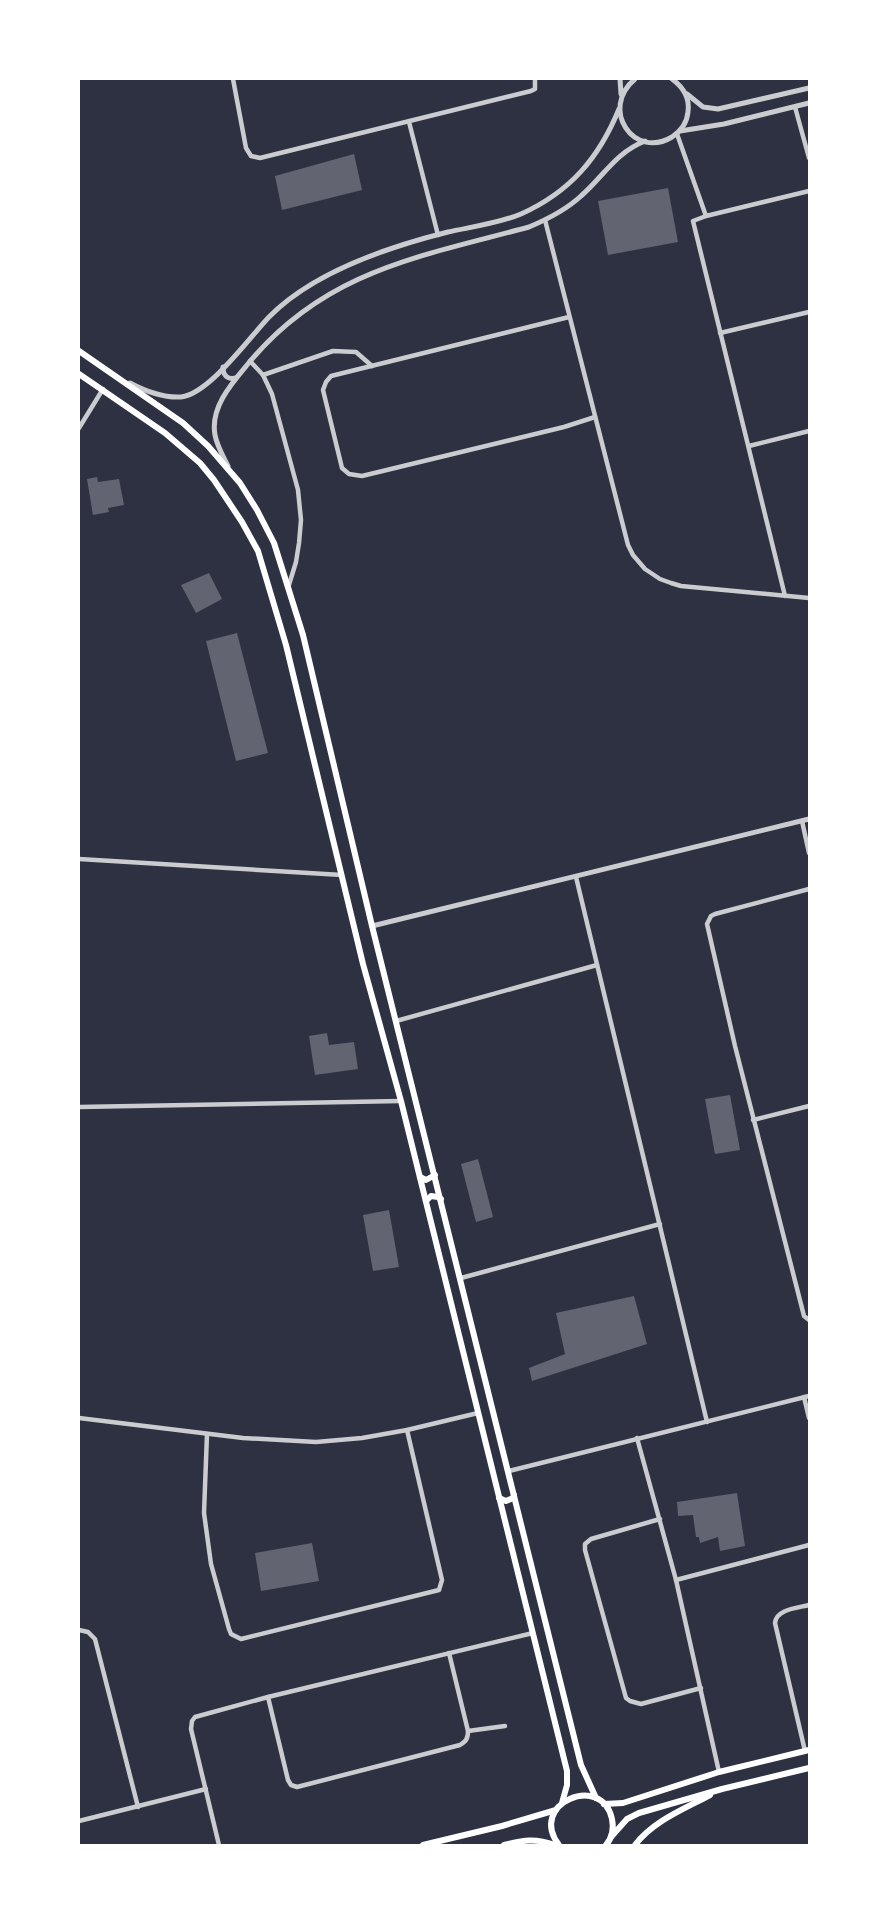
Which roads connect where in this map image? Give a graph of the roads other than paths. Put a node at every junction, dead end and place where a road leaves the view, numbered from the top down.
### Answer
1 (232, 79) edge
2 (535, 79) edge
3 (620, 79) edge
4 (634, 79) edge
5 (672, 79) edge
6 (809, 88) edge
7 (685, 93) junction
8 (621, 95) junction
9 (809, 104) edge
10 (795, 107) junction
11 (619, 109) junction
12 (409, 122) junction
13 (678, 133) junction
14 (645, 141) junction
15 (809, 158) edge
16 (809, 191) edge
17 (706, 216) junction
18 (545, 220) junction
19 (438, 235) junction
20 (809, 312) edge
21 (569, 317) junction
22 (720, 333) junction
23 (79, 351) edge
24 (250, 361) junction
25 (372, 366) junction
26 (223, 367) junction
27 (79, 374) edge
28 (263, 375) junction
29 (236, 378) junction
30 (122, 379) junction
31 (103, 389) junction
32 (595, 417) junction
33 (79, 428) edge
34 (809, 432) edge
35 (749, 446) junction
36 (231, 471) junction
37 (288, 588) junction
38 (785, 596) junction
39 (809, 598) edge
40 (809, 819) edge
41 (802, 821) junction
42 (809, 853) edge
43 (79, 859) edge
44 (342, 875) junction
45 (576, 877) junction
46 (809, 889) edge
47 (372, 926) junction
48 (597, 965) junction
49 (396, 1021) junction
50 (401, 1101) junction
51 (809, 1106) edge
52 (79, 1107) edge
53 (753, 1120) junction
54 (435, 1175) junction
55 (420, 1177) junction
56 (441, 1199) junction
57 (426, 1201) junction
58 (660, 1224) junction
59 (461, 1278) junction
60 (809, 1320) edge
61 (807, 1396) edge
62 (478, 1413) junction
63 (79, 1418) edge
64 (809, 1418) edge
65 (707, 1422) junction
66 (406, 1430) junction
67 (207, 1434) junction
68 (637, 1438) junction
69 (509, 1471) junction
70 (514, 1495) junction
71 (499, 1498) junction
72 (660, 1519) junction
73 (521, 1520) junction
74 (505, 1522) junction
75 (809, 1545) edge
76 (676, 1580) junction
77 (809, 1605) edge
78 (79, 1630) edge
79 (533, 1633) junction
80 (449, 1653) junction
81 (701, 1688) junction
82 (268, 1697) junction
83 (505, 1726) dead end
84 (468, 1731) junction
85 (807, 1750) edge
86 (809, 1768) edge
87 (720, 1772) junction
88 (206, 1789) junction
89 (722, 1789) junction
90 (596, 1798) junction
91 (562, 1803) junction
92 (604, 1804) junction
93 (138, 1807) junction
94 (556, 1810) junction
95 (79, 1821) edge
96 (608, 1843) edge
97 (219, 1845) edge
98 (423, 1845) edge
99 (504, 1845) edge
100 (556, 1845) edge
101 (559, 1845) edge
102 (635, 1845) edge

1 - 12 street
2 - 12 street
3 - 8 street
4 - 8 street
5 - 7 street
6 - 7 street
7 - 13 street
8 - 11 street
9 - 10 street
10 - 13 street
10 - 15 street
11 - 14 street
11 - 19 street
12 - 19 street
13 - 14 street
13 - 17 street
14 - 18 street
16 - 17 street
17 - 22 street
18 - 21 street
18 - 24 street
19 - 26 street
20 - 22 street
21 - 25 street
21 - 32 street
22 - 35 street
23 - 30 main road
24 - 28 street
24 - 29 street
25 - 28 street
25 - 32 street
26 - 29 street
26 - 30 street
27 - 31 main road
28 - 37 street
29 - 36 street
30 - 36 main road
31 - 33 street
31 - 44 main road
32 - 38 street
34 - 35 street
35 - 38 street
36 - 37 main road
37 - 47 main road
38 - 39 street
40 - 41 street
41 - 42 street
41 - 45 street
43 - 44 street
44 - 50 main road
45 - 47 street
45 - 48 street
46 - 53 street
47 - 49 main road
48 - 49 street
48 - 58 street
49 - 54 main road
50 - 52 street
50 - 55 main road
51 - 53 street
53 - 60 street
54 - 55 main road
54 - 56 main road
55 - 57 main road
56 - 57 main road
56 - 59 main road
57 - 62 main road
58 - 59 street
58 - 65 street
59 - 69 main road
61 - 64 street
61 - 65 street
62 - 66 street
62 - 71 main road
63 - 67 street
65 - 68 street
66 - 67 street
66 - 67 street
68 - 69 street
68 - 72 street
69 - 70 main road
70 - 71 main road
70 - 73 main road
71 - 74 main road
72 - 76 street
72 - 81 street
73 - 74 main road
73 - 90 main road
74 - 79 main road
75 - 76 street
76 - 81 street
77 - 85 street
78 - 93 street
79 - 80 street
79 - 91 main road
80 - 82 street
80 - 84 street
81 - 87 street
82 - 84 street
82 - 88 street
83 - 84 street
85 - 87 main road
86 - 89 main road
87 - 92 main road
88 - 93 street
88 - 97 street
89 - 96 main road
89 - 102 main road
90 - 91 main road
90 - 92 main road
91 - 94 main road
92 - 96 main road
93 - 95 street
94 - 98 main road
94 - 101 main road
99 - 100 main road

